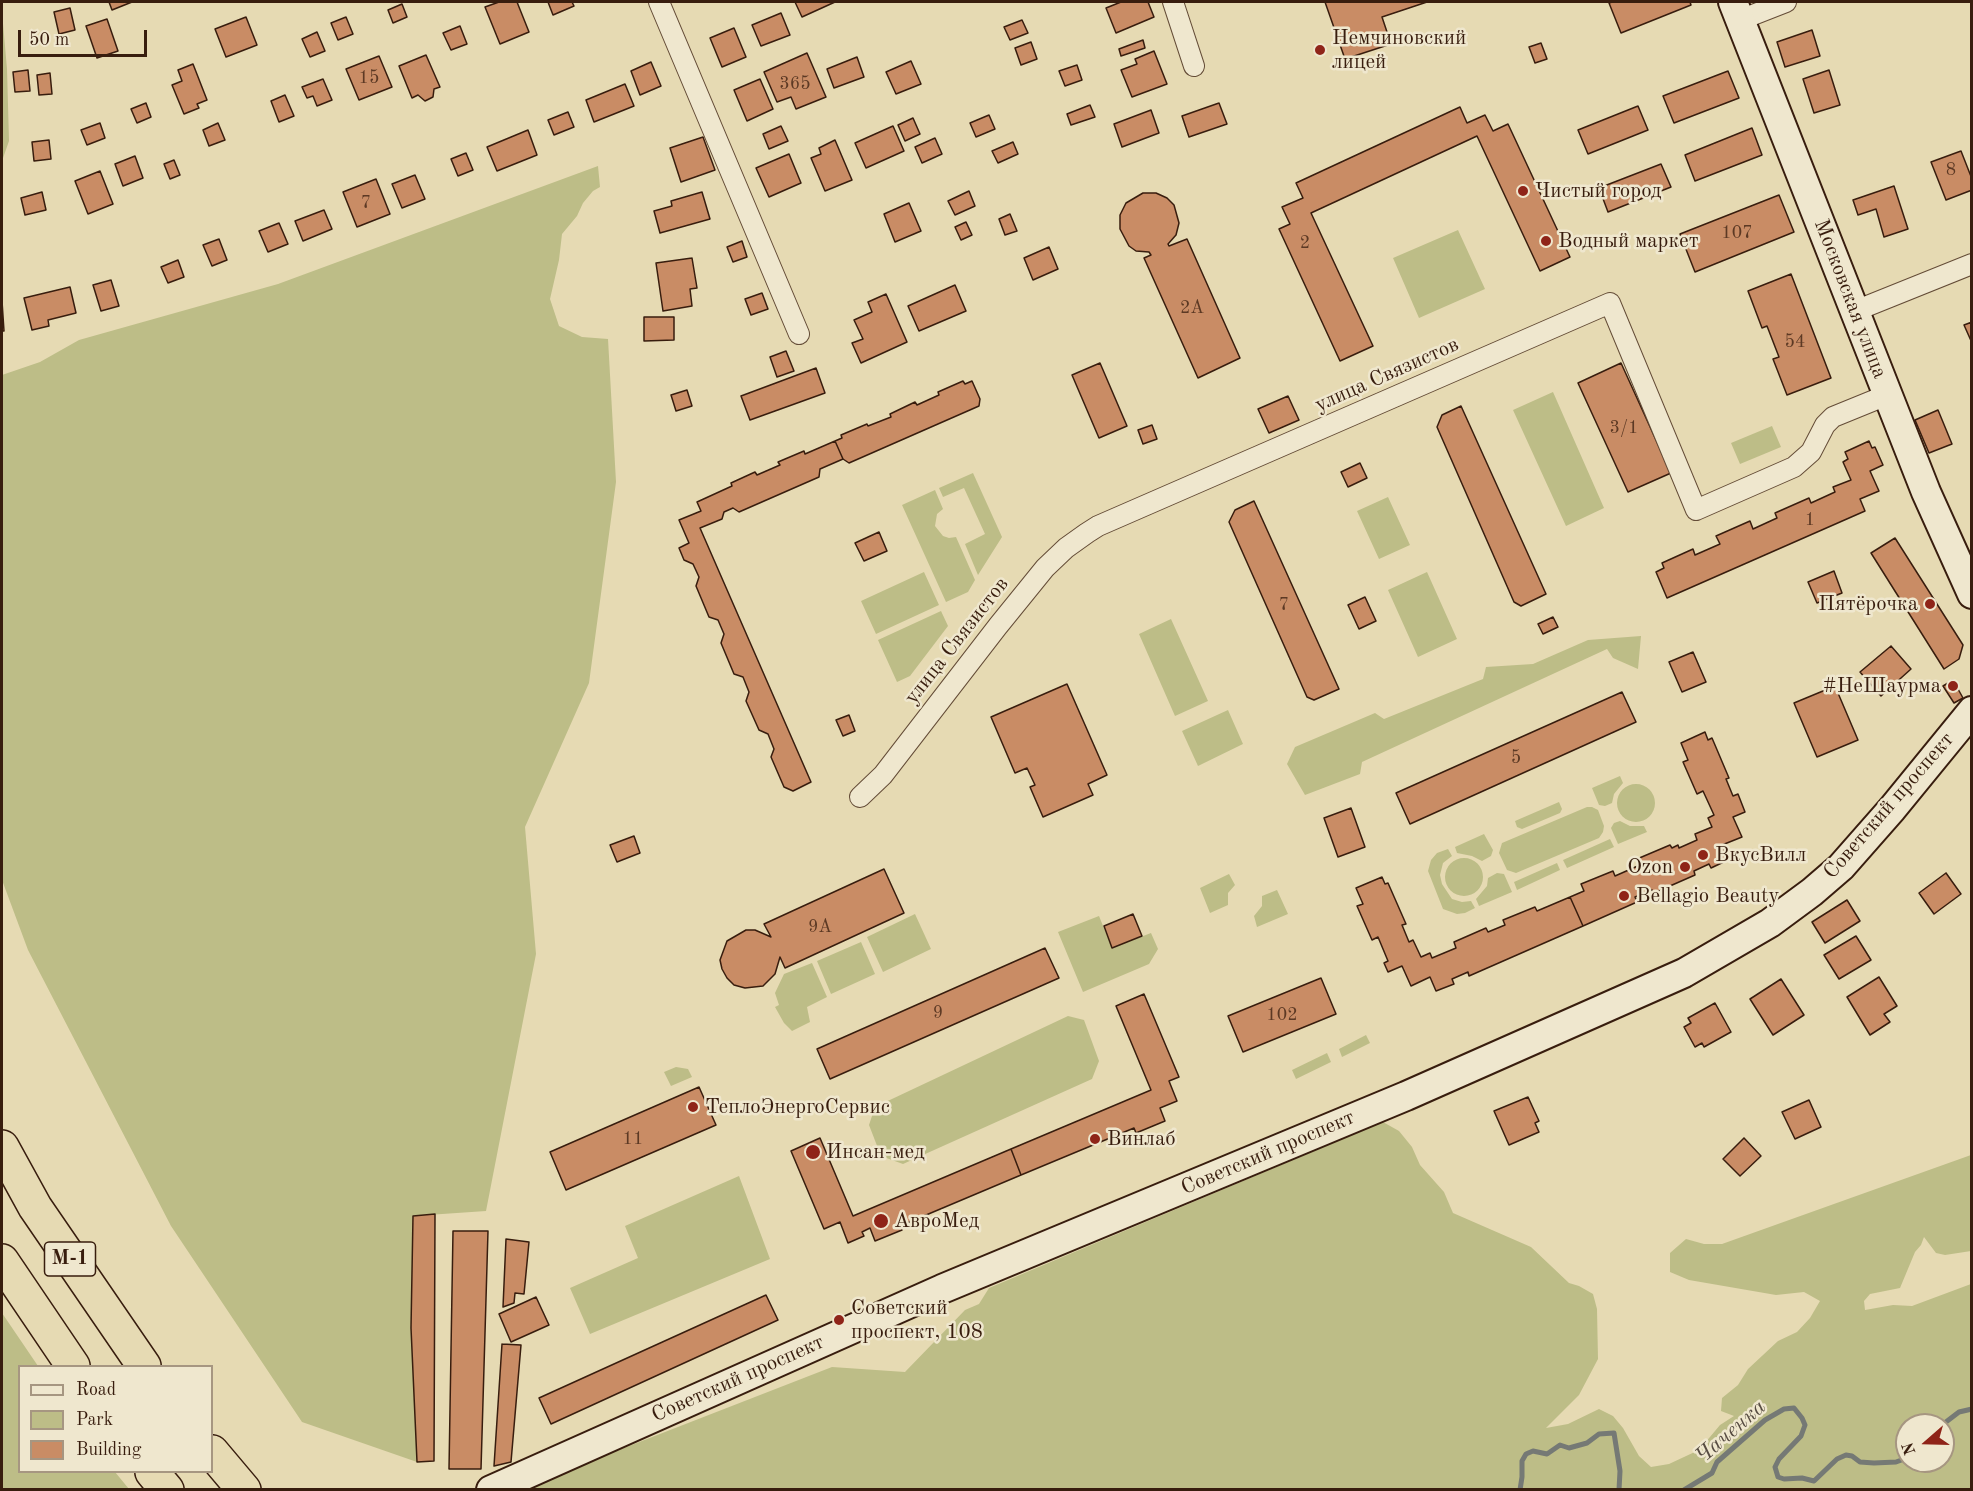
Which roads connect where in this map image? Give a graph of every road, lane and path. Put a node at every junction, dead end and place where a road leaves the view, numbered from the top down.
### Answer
1 (659, 2) edge
2 (1173, 2) edge
3 (1786, 2) edge
4 (1737, 11) edge
5 (1194, 66) dead end
6 (1971, 264) edge
7 (1855, 311) junction
8 (799, 334) dead end
9 (1887, 395) junction
10 (1971, 594) edge
11 (1971, 711) edge
12 (860, 797) dead end
13 (2, 1147) edge
14 (2, 1261) edge
15 (72, 1365) edge
16 (143, 1365) edge
17 (213, 1453) edge
18 (154, 1473) edge
19 (167, 1490) edge
20 (244, 1490) edge
21 (491, 1490) edge

1 - 8 street
2 - 5 street
3 - 4 street
4 - 7 street, Московская улица
6 - 7 street
7 - 9 street, Московская улица
9 - 10 street, Московская улица
9 - 12 street, улица Связистов
11 - 21 street, Советский проспект
13 - 16 highway, М-1
14 - 15 highway, М-1
17 - 20 highway
18 - 19 highway

